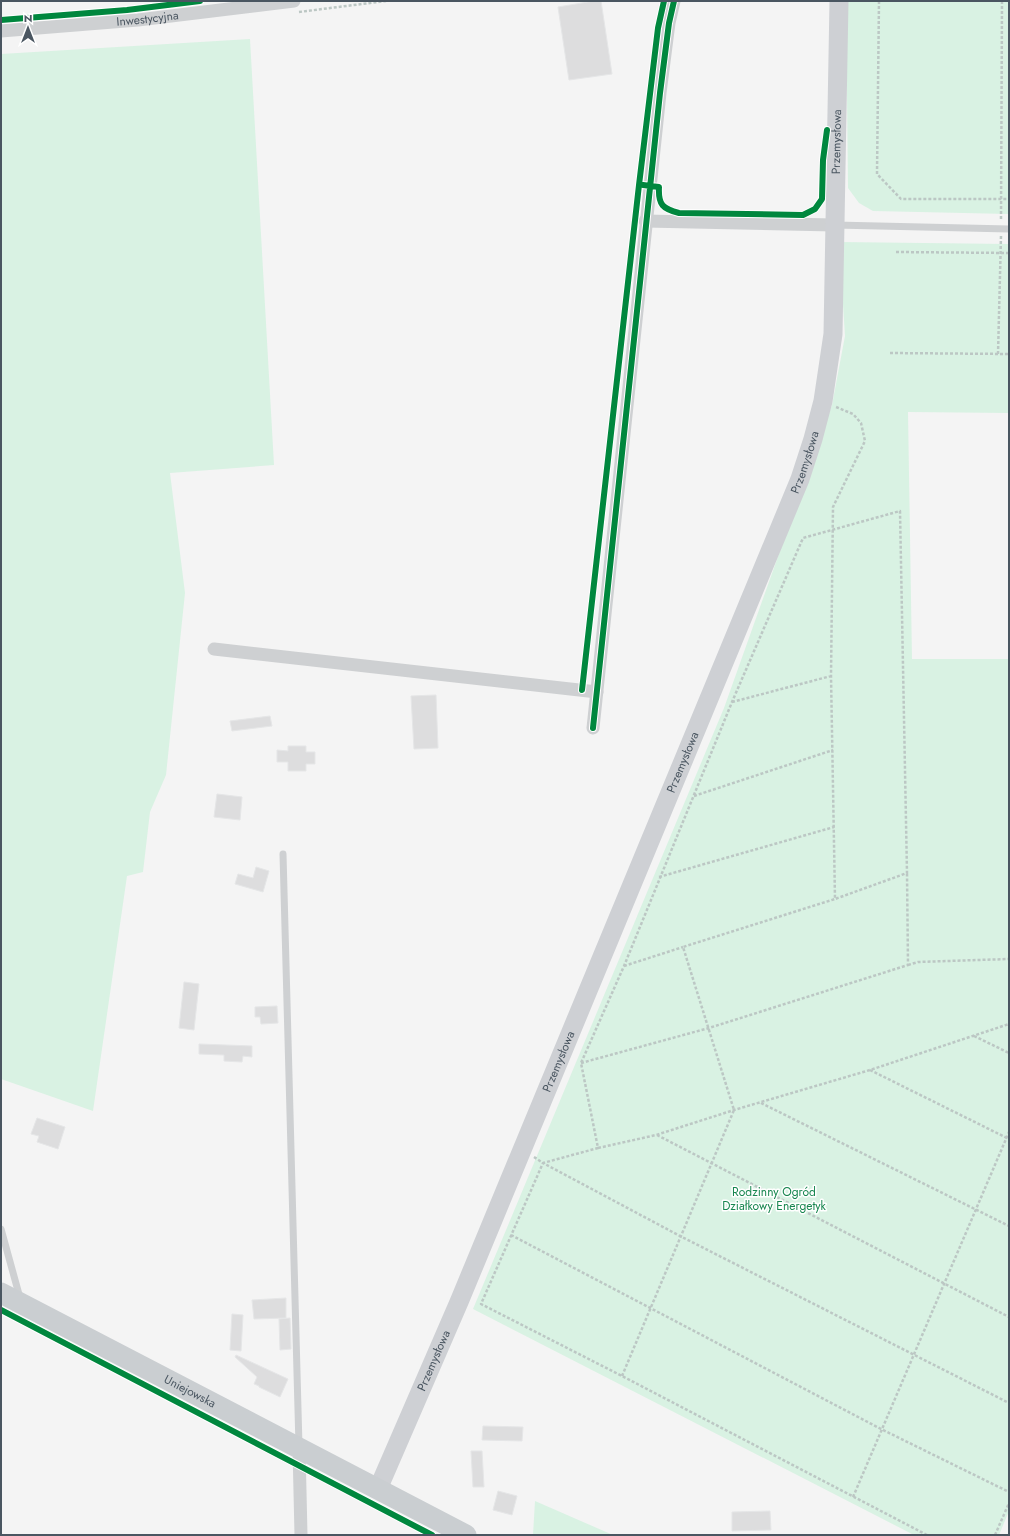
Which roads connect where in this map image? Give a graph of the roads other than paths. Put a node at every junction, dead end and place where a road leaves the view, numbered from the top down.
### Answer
1 (294, 1) edge
2 (674, 1) edge
3 (839, 1) edge
4 (1, 31) edge
5 (645, 221) junction
6 (834, 225) junction
7 (1009, 228) edge
8 (214, 649) dead end
9 (597, 692) junction
10 (593, 728) dead end
11 (283, 854) dead end
12 (1, 1229) edge
13 (1, 1293) edge
14 (22, 1304) junction
15 (299, 1448) junction
16 (378, 1489) junction
17 (301, 1535) edge
18 (466, 1535) edge

1 - 4 street, Inwestycyjna
2 - 5 street
3 - 6 main road, Przemysłowa
5 - 6 street
5 - 9 street
6 - 7 lane
6 - 16 main road, Przemysłowa
8 - 9 street
9 - 10 street
11 - 15 lane
12 - 14 lane
13 - 14 main road, Uniejowska
14 - 15 main road, Uniejowska
15 - 16 main road, Uniejowska
15 - 17 street
16 - 18 main road, Uniejowska

